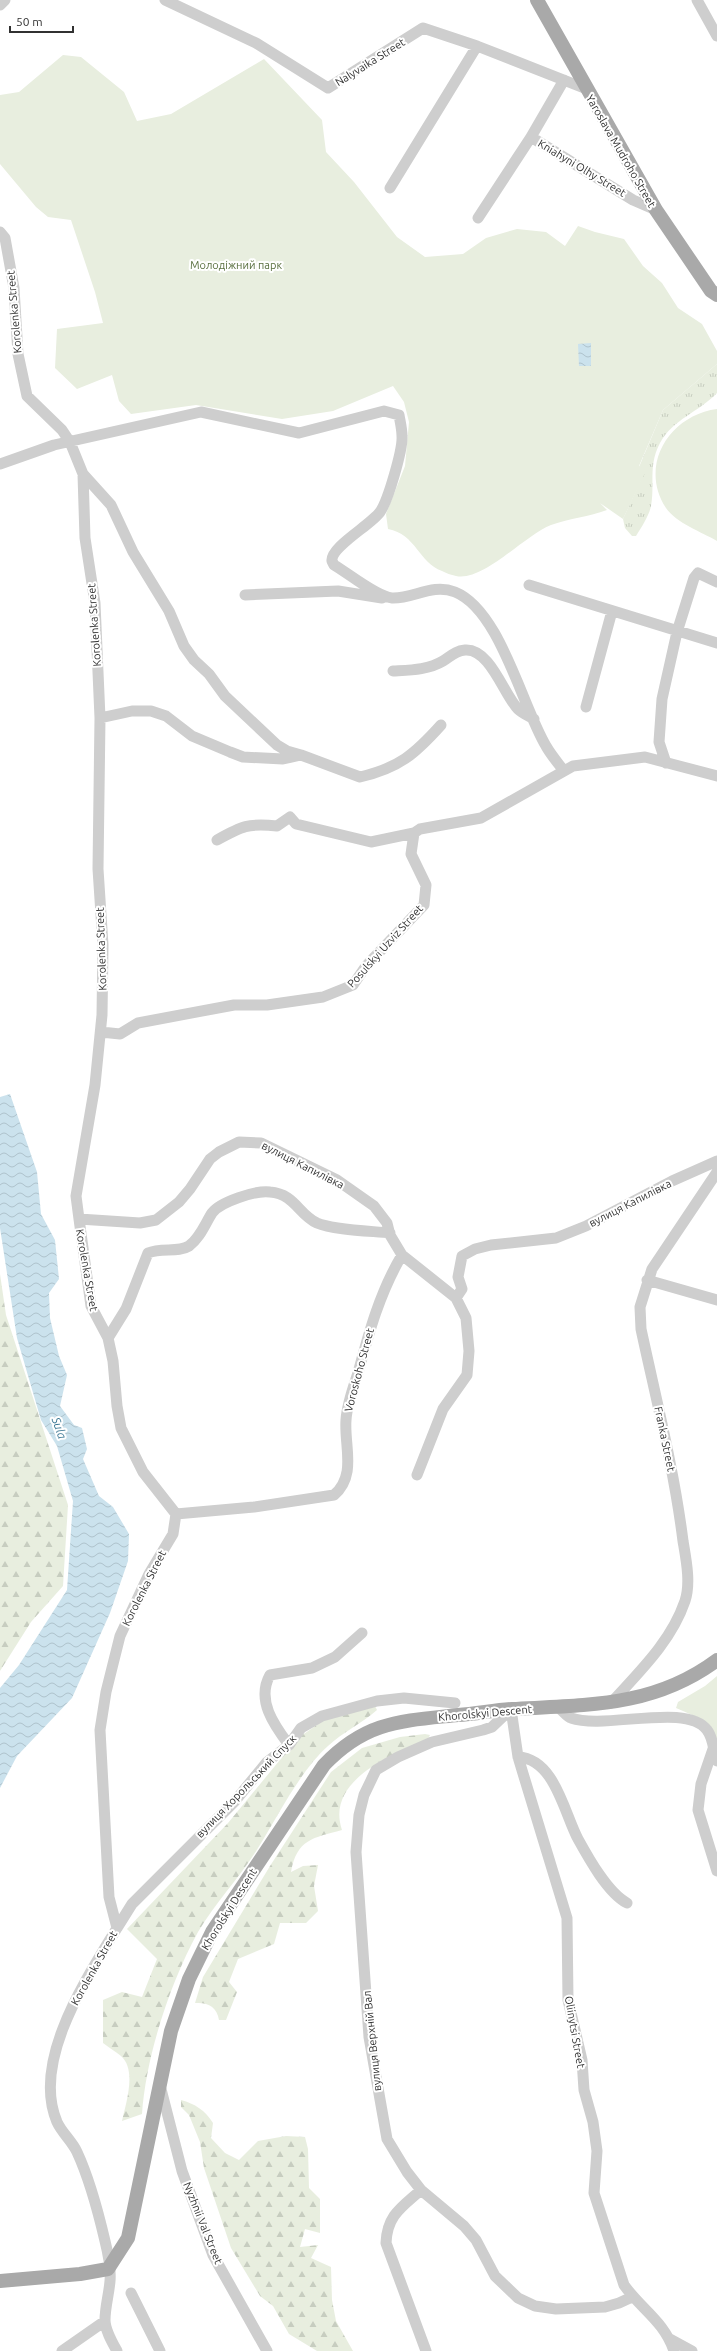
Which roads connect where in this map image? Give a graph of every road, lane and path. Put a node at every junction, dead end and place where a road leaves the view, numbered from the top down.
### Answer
1 (5, 0) edge
2 (165, 0) edge
3 (536, 0) edge
4 (698, 0) edge
5 (0, 5) edge
6 (717, 36) edge
7 (477, 46) junction
8 (564, 80) junction
9 (584, 88) junction
10 (531, 137) junction
11 (390, 188) dead end
12 (656, 210) junction
13 (478, 218) dead end
14 (0, 232) edge
15 (717, 295) edge
16 (70, 442) junction
17 (0, 464) edge
18 (84, 474) junction
19 (717, 582) edge
20 (528, 585) dead end
21 (246, 595) dead end
22 (392, 598) junction
23 (612, 611) junction
24 (677, 632) junction
25 (717, 643) edge
26 (393, 671) dead end
27 (586, 707) dead end
28 (100, 718) junction
29 (534, 719) junction
30 (441, 725) dead end
31 (301, 755) junction
32 (666, 762) junction
33 (564, 771) junction
34 (717, 776) edge
35 (414, 833) junction
36 (217, 840) dead end
37 (101, 1032) junction
38 (717, 1162) edge
39 (717, 1172) edge
40 (78, 1219) junction
41 (390, 1233) junction
42 (402, 1255) junction
43 (647, 1280) junction
44 (456, 1298) junction
45 (717, 1300) edge
46 (108, 1338) junction
47 (417, 1475) dead end
48 (176, 1514) junction
49 (362, 1633) dead end
50 (717, 1660) edge
51 (455, 1703) dead end
52 (611, 1703) junction
53 (559, 1708) junction
54 (511, 1709) junction
55 (289, 1745) junction
56 (712, 1749) junction
57 (518, 1757) junction
58 (717, 1761) edge
59 (717, 1871) edge
60 (628, 1903) dead end
61 (117, 1928) junction
62 (160, 2086) junction
63 (421, 2190) junction
64 (108, 2269) junction
65 (0, 2281) edge
66 (132, 2293) dead end
67 (632, 2296) junction
68 (105, 2321) junction
69 (670, 2339) junction
70 (62, 2351) edge
71 (117, 2351) edge
72 (160, 2351) edge
73 (267, 2351) edge
74 (426, 2351) edge
75 (674, 2351) edge
76 (692, 2351) edge

1 - 5 street
2 - 7 street, Nalyvaika Street
3 - 9 main road, Yaroslava Mudroho Street
4 - 6 street
7 - 8 street, Nalyvaika Street
7 - 11 street
8 - 9 street, Nalyvaika Street
8 - 10 street, Kniahyni Olhy Street
9 - 12 main road, Yaroslava Mudroho Street
10 - 12 street, Kniahyni Olhy Street
10 - 13 street, Kniahyni Olhy Street
12 - 15 main road, Yaroslava Mudroho Street
14 - 16 street, Korolenka Street
16 - 17 street
16 - 18 street, Korolenka Street
16 - 22 street
18 - 28 street, Korolenka Street
18 - 31 street
19 - 24 street
20 - 23 street
21 - 22 street
22 - 29 street
23 - 24 street
23 - 27 street
24 - 25 street
24 - 32 street
26 - 29 street
28 - 31 street
28 - 37 street, Korolenka Street
29 - 33 street
30 - 31 street
32 - 33 street
32 - 34 street
33 - 35 street
35 - 36 street
35 - 37 street, Posulskyi Uzviz Street
37 - 40 street, Korolenka Street
38 - 44 street, вулиця Капилівка
39 - 43 street, Franka Street
40 - 41 street, вулиця Капилівка
40 - 46 street, Korolenka Street
41 - 42 street, вулиця Капилівка
41 - 46 street
42 - 44 street, вулиця Капилівка
42 - 48 street, Voroskoho Street
43 - 45 street
43 - 52 street, Franka Street
44 - 47 street
46 - 48 street, Korolenka Street
48 - 61 street, Korolenka Street
49 - 55 street
50 - 52 main road, Khorolskyi Descent
51 - 55 street, вулиця Хорольський Спуск
52 - 53 main road, Khorolskyi Descent
53 - 54 main road, Khorolskyi Descent
53 - 56 street
54 - 57 street, Oliinytsi Street
54 - 62 main road, Khorolskyi Descent
54 - 63 street, вулиця Верхній Вал
55 - 61 street, вулиця Хорольський Спуск
56 - 58 street
56 - 59 street
57 - 60 street
57 - 67 street, Oliinytsi Street
61 - 64 street, Korolenka Street
62 - 64 main road, Khorolskyi Descent
62 - 73 street, Nyzhnii Val Street
63 - 67 street, вулиця Верхній Вал
63 - 74 street
64 - 65 main road
64 - 68 street, Korolenka Street
66 - 72 street
67 - 69 street, Oliinytsi Street
68 - 70 street
68 - 71 street
69 - 75 street
69 - 76 street

